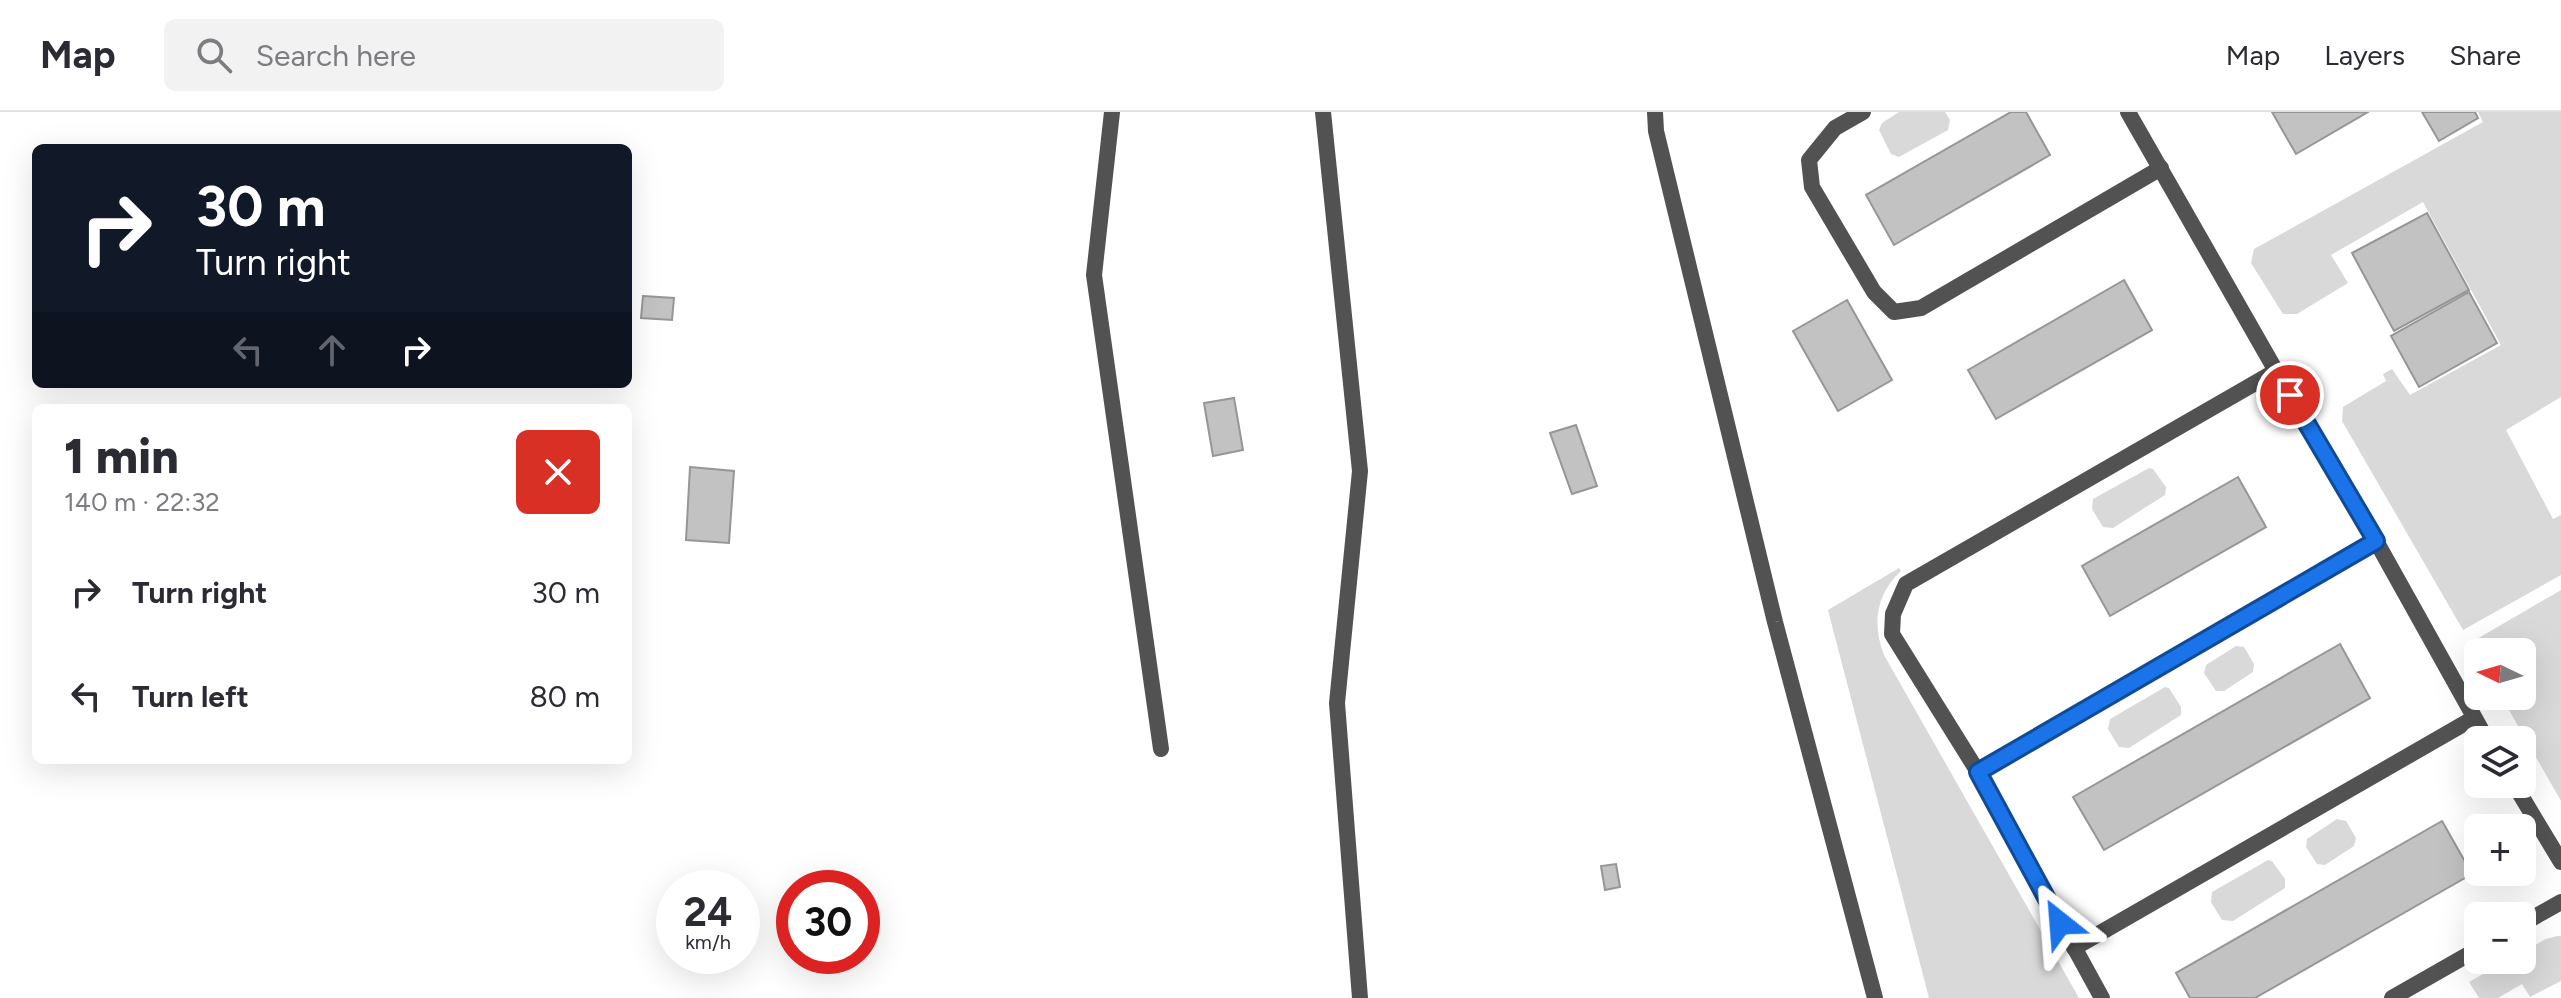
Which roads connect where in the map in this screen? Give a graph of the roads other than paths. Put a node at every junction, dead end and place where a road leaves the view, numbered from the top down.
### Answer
1 (1112, 112) edge
2 (1323, 112) edge
3 (1655, 112) edge
4 (1863, 112) edge
5 (2128, 112) edge
6 (2161, 168) junction
7 (2276, 371) junction
8 (2376, 541) junction
9 (2474, 718) junction
10 (2479, 726) edge
11 (1161, 749) dead end
12 (1978, 772) junction
13 (2522, 798) edge
14 (2561, 862) edge
15 (2561, 902) edge
16 (2536, 916) edge
17 (2074, 948) junction
18 (2464, 957) edge
19 (1360, 998) edge
20 (1875, 998) edge
21 (2102, 998) edge
22 (2392, 998) edge

1 - 11 street
2 - 19 street
3 - 20 street
4 - 6 street
5 - 6 street
6 - 7 street
7 - 8 street
7 - 12 street
8 - 9 street
8 - 12 street
9 - 10 street
9 - 17 street
12 - 17 street
13 - 14 street
15 - 16 street
17 - 21 street
18 - 22 street

